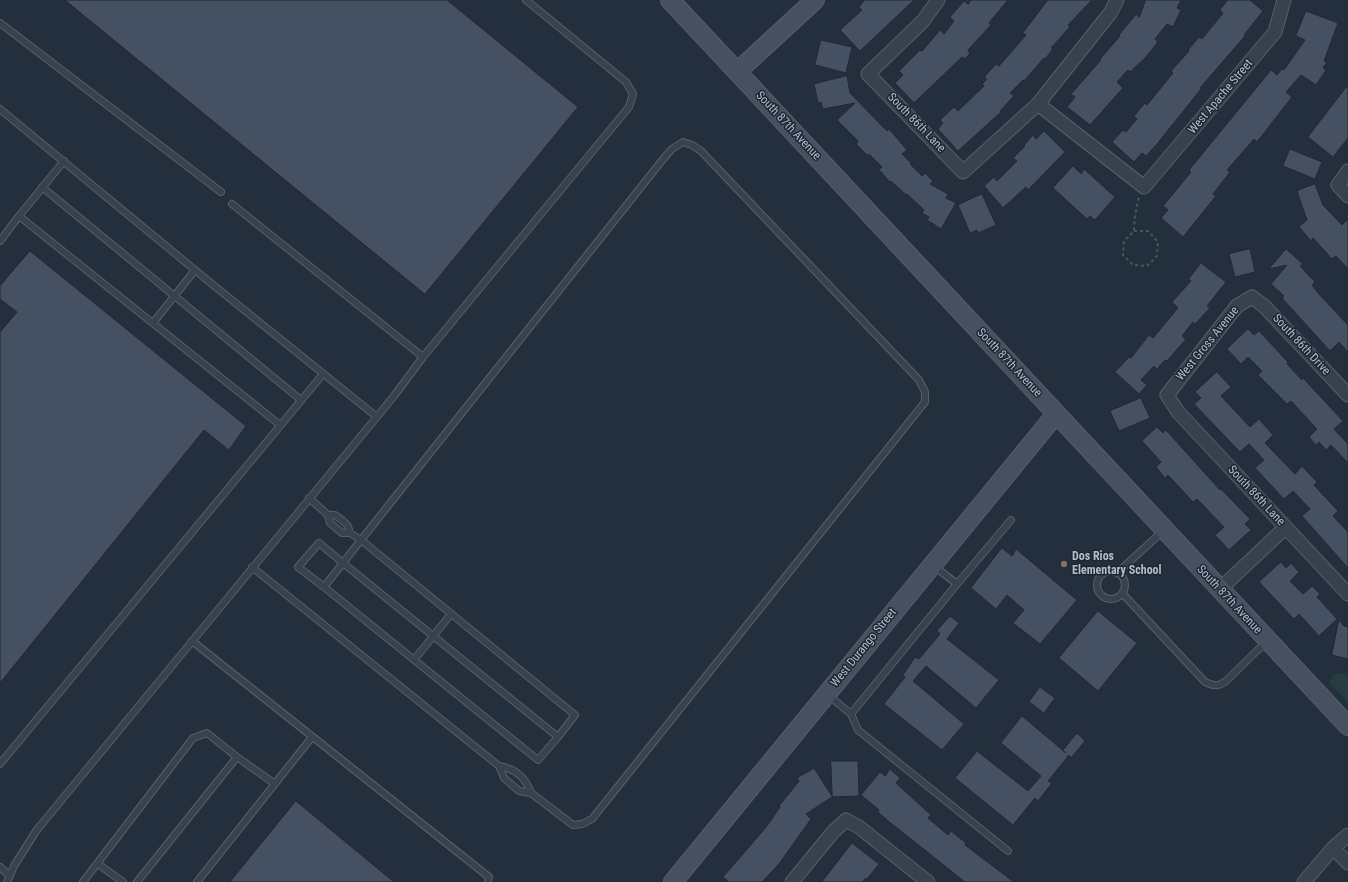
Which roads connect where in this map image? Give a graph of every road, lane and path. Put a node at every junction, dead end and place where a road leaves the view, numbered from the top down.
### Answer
1 (526, 0) edge
2 (670, 0) edge
3 (815, 0) edge
4 (938, 0) edge
5 (1117, 0) edge
6 (1284, 0) edge
7 (0, 23) edge
8 (737, 72) junction
9 (1038, 104) junction
10 (0, 109) edge
11 (64, 161) junction
12 (1348, 171) edge
13 (1144, 186) junction
14 (42, 187) junction
15 (221, 192) dead end
16 (1348, 196) edge
17 (232, 204) dead end
18 (19, 216) junction
19 (1134, 231) junction
20 (0, 241) edge
21 (195, 270) junction
22 (174, 296) junction
23 (1252, 297) joint
24 (153, 323) junction
25 (423, 357) junction
26 (323, 374) junction
27 (1167, 395) joint
28 (1348, 395) edge
29 (301, 400) junction
30 (1056, 414) junction
31 (377, 417) junction
32 (280, 426) junction
33 (309, 498) junction
34 (328, 514) junction
35 (1011, 520) dead end
36 (1285, 528) junction
37 (1164, 530) junction
38 (350, 532) junction
39 (361, 540) junction
40 (343, 563) junction
41 (932, 564) junction
42 (252, 567) junction
43 (1117, 573) junction
44 (957, 584) junction
45 (324, 587) junction
46 (1219, 590) junction
47 (1122, 593) junction
48 (1348, 594) edge
49 (451, 614) junction
50 (433, 636) junction
51 (192, 641) junction
52 (1267, 641) junction
53 (414, 660) junction
54 (827, 694) junction
55 (851, 714) junction
56 (1348, 726) edge
57 (312, 737) junction
58 (558, 737) junction
59 (237, 757) junction
60 (0, 764) edge
61 (499, 766) junction
62 (275, 784) junction
63 (531, 793) junction
64 (1348, 835) edge
65 (1333, 848) junction
66 (1008, 851) dead end
67 (1348, 863) edge
68 (98, 864) junction
69 (0, 867) edge
70 (10, 876) junction
71 (7, 882) edge
72 (83, 882) edge
73 (123, 882) edge
74 (137, 882) edge
75 (197, 882) edge
76 (488, 882) edge
77 (673, 882) edge
78 (792, 882) edge
79 (928, 882) edge
80 (1304, 882) edge

1 - 25 lane
2 - 8 street, South 87th Avenue
3 - 8 street
4 - 9 street, South 86th Lane
5 - 9 street
6 - 13 street, West Apache Street
7 - 15 lane
8 - 30 street, South 87th Avenue
9 - 13 street
10 - 11 lane
11 - 14 lane
11 - 21 lane
12 - 16 street
13 - 19 path
14 - 18 lane
14 - 22 lane
17 - 25 lane
18 - 20 lane
18 - 24 lane
19 - 19 path
21 - 22 lane
21 - 26 lane
22 - 24 lane
22 - 29 lane
23 - 27 street, West Gross Avenue
23 - 28 street, South 86th Drive
24 - 32 lane
25 - 31 lane
26 - 29 lane
26 - 31 lane
27 - 36 street, South 86th Lane
29 - 32 lane
30 - 37 street, South 87th Avenue
30 - 41 street, West Durango Street
31 - 33 lane
32 - 60 lane
33 - 34 lane
33 - 42 lane
34 - 38 lane
34 - 38 lane
35 - 44 lane
36 - 46 street
36 - 48 street, South 86th Lane
37 - 43 lane
37 - 46 street, South 87th Avenue
38 - 39 lane
39 - 40 lane
39 - 49 lane
39 - 63 lane
40 - 45 lane
40 - 45 lane
40 - 50 lane
41 - 44 lane
41 - 54 street, West Durango Street
42 - 51 lane
42 - 61 lane
43 - 47 lane
43 - 47 lane
44 - 55 lane
45 - 53 lane
46 - 52 street, South 87th Avenue
47 - 52 lane
49 - 50 lane
49 - 58 lane
50 - 53 lane
50 - 58 lane
51 - 57 lane
51 - 70 lane
52 - 56 street, South 87th Avenue
53 - 58 lane
54 - 55 lane
54 - 77 street, West Durango Street
55 - 66 lane
57 - 62 lane
57 - 76 lane
59 - 62 lane
59 - 68 lane
59 - 74 lane
61 - 63 lane
61 - 63 lane
62 - 75 lane
64 - 65 street
65 - 67 street
65 - 80 street
68 - 72 lane
68 - 73 lane
69 - 70 lane
70 - 71 lane
78 - 79 street

